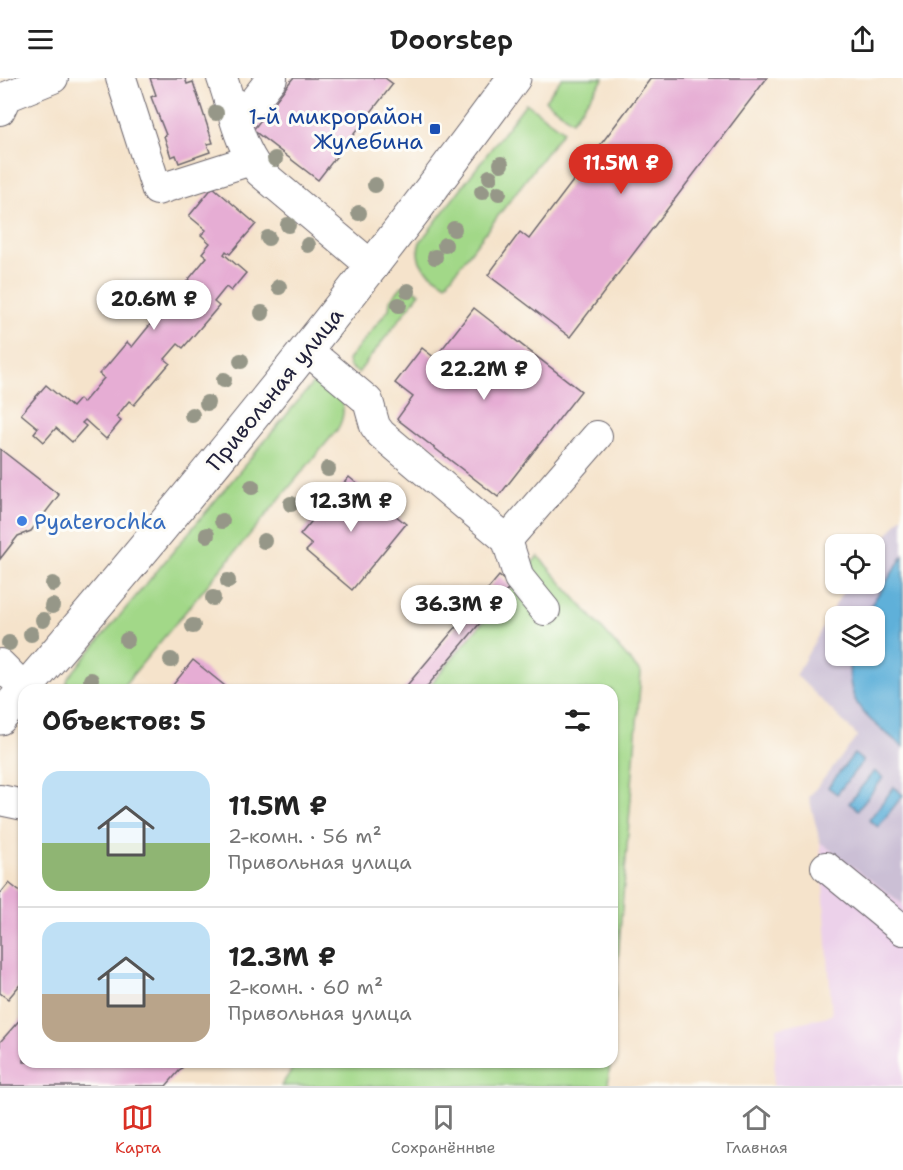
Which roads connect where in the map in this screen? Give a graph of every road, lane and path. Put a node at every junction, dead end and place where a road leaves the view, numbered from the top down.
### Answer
1 (53, 78) edge
2 (121, 78) edge
3 (222, 78) edge
4 (272, 78) edge
5 (514, 78) edge
6 (2, 100) edge
7 (234, 113) junction
8 (251, 160) junction
9 (373, 267) junction
10 (307, 350) junction
11 (597, 436) dead end
12 (507, 540) junction
13 (545, 610) dead end
14 (0, 664) edge
15 (21, 684) edge
16 (30, 684) edge
17 (18, 698) edge
18 (0, 718) edge
19 (0, 800) edge
20 (18, 804) edge
21 (826, 867) dead end
22 (903, 930) edge

1 - 6 lane
2 - 8 lane
3 - 7 lane
4 - 7 lane
5 - 9 main road, Привольная улица
7 - 8 lane
8 - 9 lane
9 - 10 main road, Привольная улица
10 - 12 lane
10 - 16 main road, Привольная улица
11 - 12 lane
12 - 13 lane
14 - 15 lane
17 - 18 main road, Привольная улица
19 - 20 lane
21 - 22 lane

